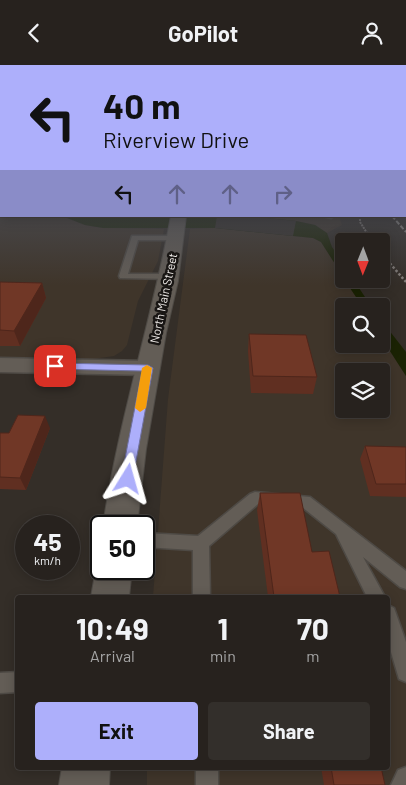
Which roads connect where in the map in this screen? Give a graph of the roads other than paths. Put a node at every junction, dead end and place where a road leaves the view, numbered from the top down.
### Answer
1 (177, 228) edge
2 (170, 277) junction
3 (0, 365) edge
4 (148, 368) junction
5 (122, 515) edge
6 (340, 530) junction
7 (155, 541) edge
8 (201, 543) junction
9 (112, 580) edge
10 (406, 581) edge
11 (110, 595) edge
12 (202, 595) edge
13 (375, 595) edge
14 (390, 620) edge
15 (406, 672) edge
16 (15, 682) edge
17 (0, 683) edge
18 (86, 770) edge
19 (207, 770) edge
20 (406, 778) edge
21 (84, 785) edge
22 (207, 785) edge
23 (402, 785) edge

1 - 2 main road, North Main Street
1 - 2 lane
2 - 4 main road, North Main Street
3 - 4 street
4 - 5 main road, North Main Street
6 - 8 lane
6 - 10 lane
6 - 13 lane
7 - 8 lane
8 - 12 lane
9 - 11 main road
14 - 15 lane
16 - 17 lane
18 - 21 main road
19 - 22 lane
20 - 23 lane

